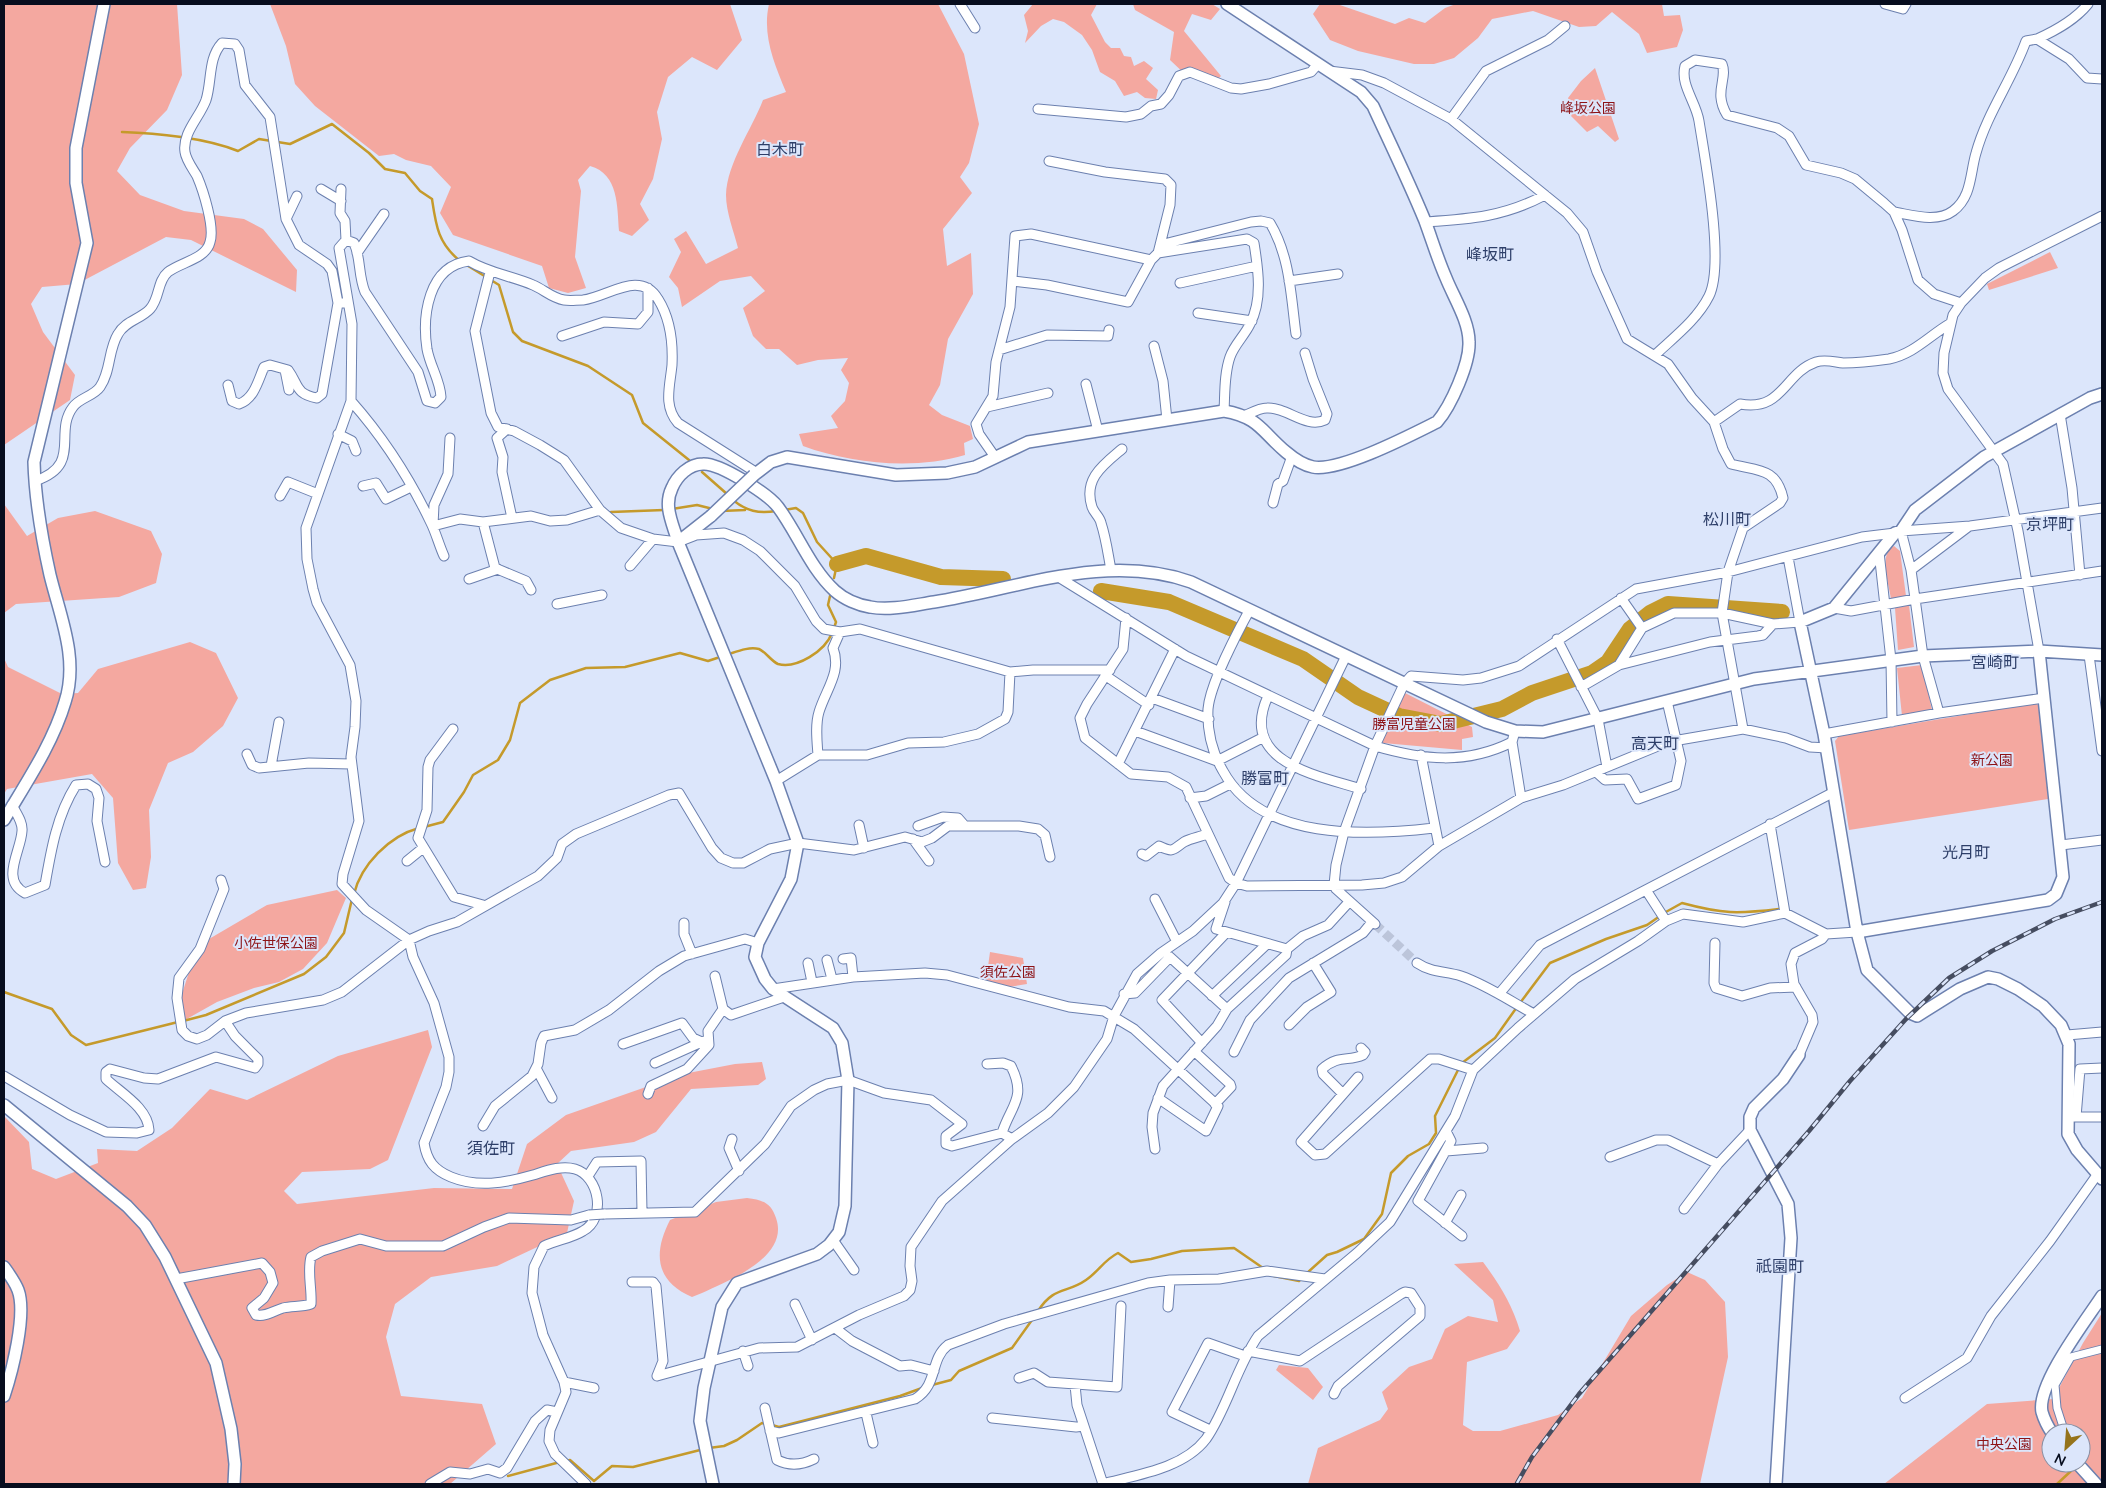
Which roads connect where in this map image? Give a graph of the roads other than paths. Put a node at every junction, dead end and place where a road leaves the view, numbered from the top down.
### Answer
1 (104, 4) edge
2 (960, 4) edge
3 (1227, 4) edge
4 (1885, 4) edge
5 (1906, 4) edge
6 (2088, 4) edge
7 (1565, 26) dead end
8 (975, 28) dead end
9 (2037, 39) junction
10 (1318, 64) junction
11 (1329, 71) junction
12 (2102, 79) edge
13 (1038, 109) dead end
14 (1451, 119) junction
15 (1049, 161) dead end
16 (322, 189) dead end
17 (341, 189) dead end
18 (1545, 195) junction
19 (297, 196) dead end
20 (341, 201) junction
21 (1894, 212) junction
22 (384, 214) dead end
23 (2102, 216) edge
24 (286, 219) junction
25 (1425, 222) junction
26 (346, 240) junction
27 (357, 253) junction
28 (1156, 253) junction
29 (1257, 266) junction
30 (490, 272) junction
31 (1333, 272) dead end
32 (1012, 281) junction
33 (1289, 281) junction
34 (1180, 283) dead end
35 (648, 288) junction
36 (343, 303) junction
37 (1961, 303) junction
38 (1198, 313) dead end
39 (1252, 321) junction
40 (1951, 322) junction
41 (1109, 330) dead end
42 (1296, 334) dead end
43 (562, 336) dead end
44 (1154, 346) dead end
45 (998, 350) junction
46 (1306, 353) dead end
47 (1655, 356) junction
48 (285, 370) junction
49 (1086, 384) dead end
50 (228, 385) dead end
51 (289, 390) dead end
52 (1048, 393) dead end
53 (2102, 394) edge
54 (351, 401) junction
55 (987, 407) junction
56 (1224, 411) junction
57 (2060, 414) junction
58 (1244, 416) junction
59 (1167, 420) junction
60 (1714, 422) junction
61 (507, 429) junction
62 (1098, 431) junction
63 (338, 434) junction
64 (450, 438) dead end
65 (1122, 449) dead end
66 (356, 451) dead end
67 (1994, 452) junction
68 (1292, 456) junction
69 (995, 457) junction
70 (756, 474) junction
71 (35, 481) junction
72 (364, 486) dead end
73 (411, 486) junction
74 (318, 494) junction
75 (280, 496) dead end
76 (1274, 504) dead end
77 (2102, 508) edge
78 (600, 510) junction
79 (2073, 512) junction
80 (512, 518) junction
81 (2014, 520) junction
82 (483, 522) junction
83 (433, 526) junction
84 (1970, 526) junction
85 (1898, 532) junction
86 (653, 538) junction
87 (678, 542) junction
88 (1879, 552) junction
89 (444, 556) dead end
90 (1788, 557) junction
91 (630, 566) dead end
92 (498, 569) junction
93 (1111, 570) junction
94 (1911, 570) junction
95 (1728, 572) junction
96 (2102, 572) edge
97 (2080, 575) junction
98 (1060, 578) junction
99 (469, 579) dead end
100 (2027, 582) junction
101 (531, 590) dead end
102 (602, 595) dead end
103 (1621, 598) junction
104 (1915, 599) junction
105 (557, 604) dead end
106 (1885, 604) junction
107 (1834, 608) junction
108 (1249, 611) junction
109 (1722, 613) junction
110 (1126, 618) junction
111 (1800, 622) junction
112 (1773, 624) junction
113 (1642, 628) junction
114 (837, 632) junction
115 (1557, 639) junction
116 (1726, 640) junction
117 (1175, 650) junction
118 (2039, 651) junction
119 (2089, 655) junction
120 (2102, 655) edge
121 (1346, 656) junction
122 (1923, 656) junction
123 (1891, 660) junction
124 (1620, 665) junction
125 (1010, 672) junction
126 (1108, 673) junction
127 (1220, 673) junction
128 (1809, 673) junction
129 (1404, 684) junction
130 (1734, 684) junction
131 (1581, 688) junction
132 (1268, 696) junction
133 (2044, 698) junction
134 (1150, 702) junction
135 (1667, 702) junction
136 (1939, 713) junction
137 (1314, 718) junction
138 (1209, 719) junction
139 (1598, 720) junction
140 (279, 722) dead end
141 (1892, 722) junction
142 (453, 729) dead end
143 (1743, 729) junction
144 (1135, 731) junction
145 (1824, 734) junction
146 (1513, 736) junction
147 (1264, 737) junction
148 (1676, 741) junction
149 (1374, 746) junction
150 (1827, 748) junction
151 (2102, 751) edge
152 (247, 754) dead end
153 (1421, 755) junction
154 (818, 756) junction
155 (1217, 761) junction
156 (351, 764) junction
157 (1118, 764) junction
158 (271, 766) junction
159 (1292, 766) junction
160 (1607, 767) junction
161 (1596, 772) junction
162 (776, 782) junction
163 (1230, 784) junction
164 (1361, 789) junction
165 (1834, 792) junction
166 (1190, 798) junction
167 (1521, 798) junction
168 (12, 806) junction
169 (1269, 813) junction
170 (4, 820) edge
171 (1770, 824) junction
172 (859, 825) dead end
173 (918, 826) dead end
174 (965, 826) junction
175 (1434, 828) junction
176 (1344, 832) junction
177 (1207, 834) junction
178 (913, 839) junction
179 (2102, 840) edge
180 (798, 843) junction
181 (2061, 845) junction
182 (1439, 846) junction
183 (423, 848) junction
184 (864, 848) junction
185 (1142, 854) dead end
186 (1050, 857) dead end
187 (407, 860) dead end
188 (929, 861) dead end
189 (105, 862) dead end
190 (221, 880) dead end
191 (1236, 883) junction
192 (1334, 885) junction
193 (1646, 890) junction
194 (1226, 899) junction
195 (1349, 902) junction
196 (1155, 905) dead end
197 (483, 906) junction
198 (1785, 913) junction
199 (1666, 921) junction
200 (684, 923) dead end
201 (1226, 932) junction
202 (1857, 932) junction
203 (1826, 934) junction
204 (410, 940) junction
205 (1178, 942) junction
206 (758, 943) junction
207 (1267, 944) junction
208 (1715, 944) dead end
209 (1287, 949) junction
210 (692, 954) junction
211 (843, 958) dead end
212 (827, 960) dead end
213 (808, 963) dead end
214 (1312, 963) junction
215 (1417, 963) tunnel mouth
216 (1186, 972) junction
217 (715, 976) dead end
218 (853, 977) junction
219 (832, 979) junction
220 (812, 982) junction
221 (1796, 987) junction
222 (773, 989) junction
223 (1124, 994) junction
224 (1499, 994) junction
225 (1212, 996) junction
226 (784, 997) junction
227 (723, 1009) junction
228 (1227, 1010) junction
229 (1534, 1014) junction
230 (1114, 1016) junction
231 (225, 1021) junction
232 (1290, 1025) dead end
233 (2102, 1032) edge
234 (2067, 1035) junction
235 (706, 1040) junction
236 (1202, 1042) junction
237 (623, 1044) dead end
238 (1361, 1048) dead end
239 (1194, 1052) junction
240 (1234, 1052) dead end
241 (1799, 1055) joint
242 (655, 1062) dead end
243 (987, 1064) dead end
244 (536, 1068) junction
245 (2102, 1068) edge
246 (1178, 1069) junction
247 (1473, 1070) junction
248 (4, 1076) edge
249 (1358, 1077) dead end
250 (848, 1080) junction
251 (648, 1094) dead end
252 (1344, 1094) junction
253 (552, 1098) dead end
254 (1158, 1098) junction
255 (1216, 1104) junction
256 (4, 1105) edge
257 (2072, 1117) junction
258 (2102, 1117) edge
259 (483, 1126) dead end
260 (1750, 1130) junction
261 (1446, 1131) junction
262 (1002, 1133) junction
263 (732, 1139) dead end
264 (1012, 1140) junction
265 (1482, 1148) dead end
266 (1155, 1149) dead end
267 (1446, 1151) junction
268 (1610, 1157) dead end
269 (1718, 1164) junction
270 (738, 1170) junction
271 (588, 1176) junction
272 (2100, 1177) edge
273 (1461, 1195) dead end
274 (1684, 1210) dead end
275 (642, 1212) junction
276 (1445, 1223) junction
277 (1462, 1236) dead end
278 (833, 1240) junction
279 (4, 1267) edge
280 (854, 1270) dead end
281 (176, 1279) junction
282 (1325, 1279) junction
283 (1170, 1280) junction
284 (632, 1282) dead end
285 (2102, 1296) edge
286 (795, 1304) dead end
287 (1121, 1306) dead end
288 (1168, 1307) dead end
289 (835, 1328) junction
290 (812, 1340) junction
291 (2102, 1349) edge
292 (742, 1351) junction
293 (1247, 1353) junction
294 (710, 1360) junction
295 (748, 1366) dead end
296 (934, 1371) junction
297 (1019, 1378) dead end
298 (564, 1382) junction
299 (1075, 1385) junction
300 (594, 1388) dead end
301 (1334, 1394) dead end
302 (4, 1396) edge
303 (1905, 1398) dead end
304 (765, 1408) dead end
305 (557, 1412) junction
306 (866, 1413) junction
307 (992, 1418) dead end
308 (2047, 1423) edge
309 (2062, 1423) edge
310 (1083, 1426) junction
311 (1210, 1430) junction
312 (770, 1431) junction
313 (873, 1443) dead end
314 (814, 1459) dead end
315 (234, 1484) edge
316 (430, 1484) edge
317 (586, 1484) edge
318 (713, 1484) edge
319 (1102, 1484) edge
320 (1776, 1484) edge

1 - 71 street
2 - 8 street
3 - 10 street
4 - 5 street
6 - 9 street
7 - 14 street
9 - 12 street
9 - 21 street
10 - 11 street
10 - 13 street
11 - 14 street
11 - 25 street
14 - 18 street
15 - 28 street
16 - 20 street
17 - 20 street
18 - 25 street
18 - 47 street
19 - 24 street
20 - 26 street
21 - 37 street
21 - 47 street
22 - 27 street
23 - 37 street
24 - 36 street
24 - 71 street
25 - 68 street
26 - 27 street
26 - 36 street
27 - 30 street
28 - 29 street
28 - 32 street
28 - 32 street
28 - 33 street
29 - 34 street
29 - 39 street
30 - 35 street
30 - 61 street
31 - 33 street
32 - 45 street
33 - 42 street
35 - 43 street
35 - 70 street
36 - 48 street
36 - 54 street
37 - 40 street
38 - 39 street
39 - 56 street
40 - 60 street
40 - 67 street
41 - 45 street
44 - 59 street
45 - 55 street
46 - 58 street
47 - 60 street
48 - 50 street
48 - 51 street
49 - 62 street
52 - 55 street
53 - 57 street
54 - 63 street
54 - 73 street
55 - 69 street
56 - 58 street
56 - 59 street
57 - 67 street
57 - 79 street
58 - 68 street
59 - 62 street
60 - 95 street
61 - 78 street
61 - 80 street
62 - 69 street
63 - 66 street
63 - 74 street
64 - 83 street
65 - 93 street
67 - 81 street
67 - 85 street
68 - 76 street
69 - 70 street
70 - 87 street, bridge
71 - 168 street
72 - 73 street
73 - 83 street
74 - 75 street
74 - 156 street
77 - 79 street
78 - 80 street
78 - 86 street
79 - 81 street
79 - 97 street
80 - 82 street
81 - 84 street
81 - 100 street
82 - 83 street
82 - 92 street
83 - 89 street
84 - 85 street
84 - 94 street
85 - 88 street
85 - 90 street
85 - 94 street
86 - 87 street
86 - 91 street
87 - 98 street
87 - 114 street
87 - 162 street
88 - 106 street
88 - 107 street
90 - 95 street
90 - 111 street
92 - 99 street
92 - 101 street
93 - 98 street
93 - 108 street
94 - 104 street
95 - 103 street
95 - 109 street
96 - 97 street
97 - 100 street
98 - 110 street
100 - 104 street
100 - 118 street
102 - 105 street
103 - 113 street
103 - 115 street
104 - 106 street
104 - 122 street
106 - 107 street
106 - 123 street
107 - 111 street
108 - 121 street
108 - 127 street
109 - 112 street
109 - 113 street
109 - 116 street
110 - 117 street
110 - 126 street
111 - 112 street
111 - 128 street
112 - 116 street
113 - 124 street
114 - 125 street
114 - 154 street
115 - 129 street
115 - 131 street
116 - 124 street
116 - 130 street
117 - 127 street
117 - 134 street
118 - 119 street
118 - 122 street
118 - 133 street
119 - 120 street
119 - 151 street
121 - 129 street
121 - 137 street
122 - 123 street
122 - 136 street
123 - 128 street
123 - 141 street
124 - 131 street
125 - 126 street
125 - 154 street
126 - 134 street
126 - 157 street
127 - 132 street
127 - 138 street
128 - 130 street
128 - 145 street
129 - 146 street
129 - 149 street
130 - 135 street
130 - 143 street
131 - 139 street
132 - 137 street
132 - 147 street
133 - 136 street
133 - 181 street
134 - 138 street
134 - 144 street
135 - 139 street
135 - 148 street
136 - 141 street
137 - 149 street
137 - 159 street
138 - 155 street
139 - 146 street
139 - 160 street
140 - 158 street
141 - 145 street
142 - 183 street
143 - 148 street
143 - 150 street
144 - 155 street
144 - 157 street
145 - 150 street
146 - 153 street
146 - 167 street
147 - 155 street
147 - 159 street
148 - 160 street
148 - 161 street
149 - 153 street
149 - 164 street
150 - 165 street
152 - 158 street
153 - 175 street
154 - 162 street
155 - 163 street
156 - 158 street
156 - 204 street
157 - 166 street
159 - 164 street
159 - 169 street
160 - 161 street
161 - 167 street
162 - 180 street
163 - 166 street
163 - 169 street
164 - 176 street
165 - 171 street
165 - 202 street
166 - 177 street
167 - 182 street
168 - 170 street
168 - 189 street
169 - 176 street
169 - 191 street
171 - 193 street
171 - 198 street
172 - 184 street
173 - 174 street
174 - 178 street
174 - 186 street
175 - 176 street
175 - 182 street
176 - 192 street
177 - 185 street
177 - 191 street
178 - 184 street
178 - 188 street
179 - 181 street
180 - 184 street
180 - 197 street
180 - 206 street
181 - 202 street
182 - 192 street
183 - 187 street
183 - 197 street
190 - 231 street
191 - 192 street
191 - 194 street
192 - 195 street
193 - 199 street
193 - 224 street
194 - 201 street
194 - 205 street
195 - 209 street
195 - 214 street
196 - 205 street
197 - 204 street
198 - 199 street
198 - 203 street
199 - 229 street
200 - 210 street
201 - 207 street
201 - 216 street
202 - 203 street
202 - 234 street
203 - 221 street
204 - 231 street
204 - 271 street
205 - 223 street
206 - 210 street
206 - 222 street
207 - 209 street
207 - 225 street
208 - 221 street
209 - 228 street
210 - 244 street
211 - 218 street
212 - 219 street
213 - 220 street
214 - 232 street
214 - 240 street
215 - 224 street
216 - 223 street
216 - 225 street
216 - 236 street
217 - 227 street
218 - 219 street
218 - 230 street
219 - 220 street
220 - 222 street
221 - 241 street
222 - 226 street
223 - 230 street
224 - 229 street
225 - 228 street
226 - 227 street
226 - 250 street
227 - 235 street
228 - 236 street
229 - 247 street
230 - 246 street
230 - 264 street
231 - 248 street
233 - 234 street
234 - 257 street
235 - 237 street
235 - 242 street
235 - 251 street
236 - 239 street
238 - 252 street
239 - 246 street
239 - 255 street
241 - 260 street
243 - 262 street
244 - 253 street
244 - 259 street
245 - 257 street
246 - 254 street
246 - 255 street
247 - 252 street
247 - 261 street
249 - 252 street
250 - 262 street
250 - 270 street
250 - 278 street
254 - 255 street
254 - 266 street
256 - 281 street
257 - 258 street
257 - 272 street
260 - 269 street
260 - 320 street
261 - 267 street
261 - 282 street
262 - 264 street
263 - 270 street
264 - 289 street
265 - 267 street
267 - 276 street
268 - 269 street
269 - 274 street
270 - 275 street
271 - 275 street
271 - 298 street
272 - 303 street
273 - 276 street
275 - 281 street, bridge
276 - 277 street
278 - 280 street
278 - 294 street
279 - 302 street
281 - 315 street
282 - 283 street
282 - 293 street
283 - 288 street
283 - 296 street
284 - 294 street
285 - 308 street
286 - 290 street
287 - 299 street
289 - 290 street
289 - 296 street
290 - 292 street
291 - 309 street
292 - 294 street
292 - 295 street
293 - 301 street
293 - 311 street
293 - 311 street
294 - 318 street
296 - 306 street
297 - 299 street
298 - 300 street
298 - 305 street
299 - 310 street
304 - 312 street
305 - 316 street
305 - 317 street
306 - 312 street
306 - 313 street
307 - 310 street
310 - 319 street
311 - 319 street
312 - 314 street

